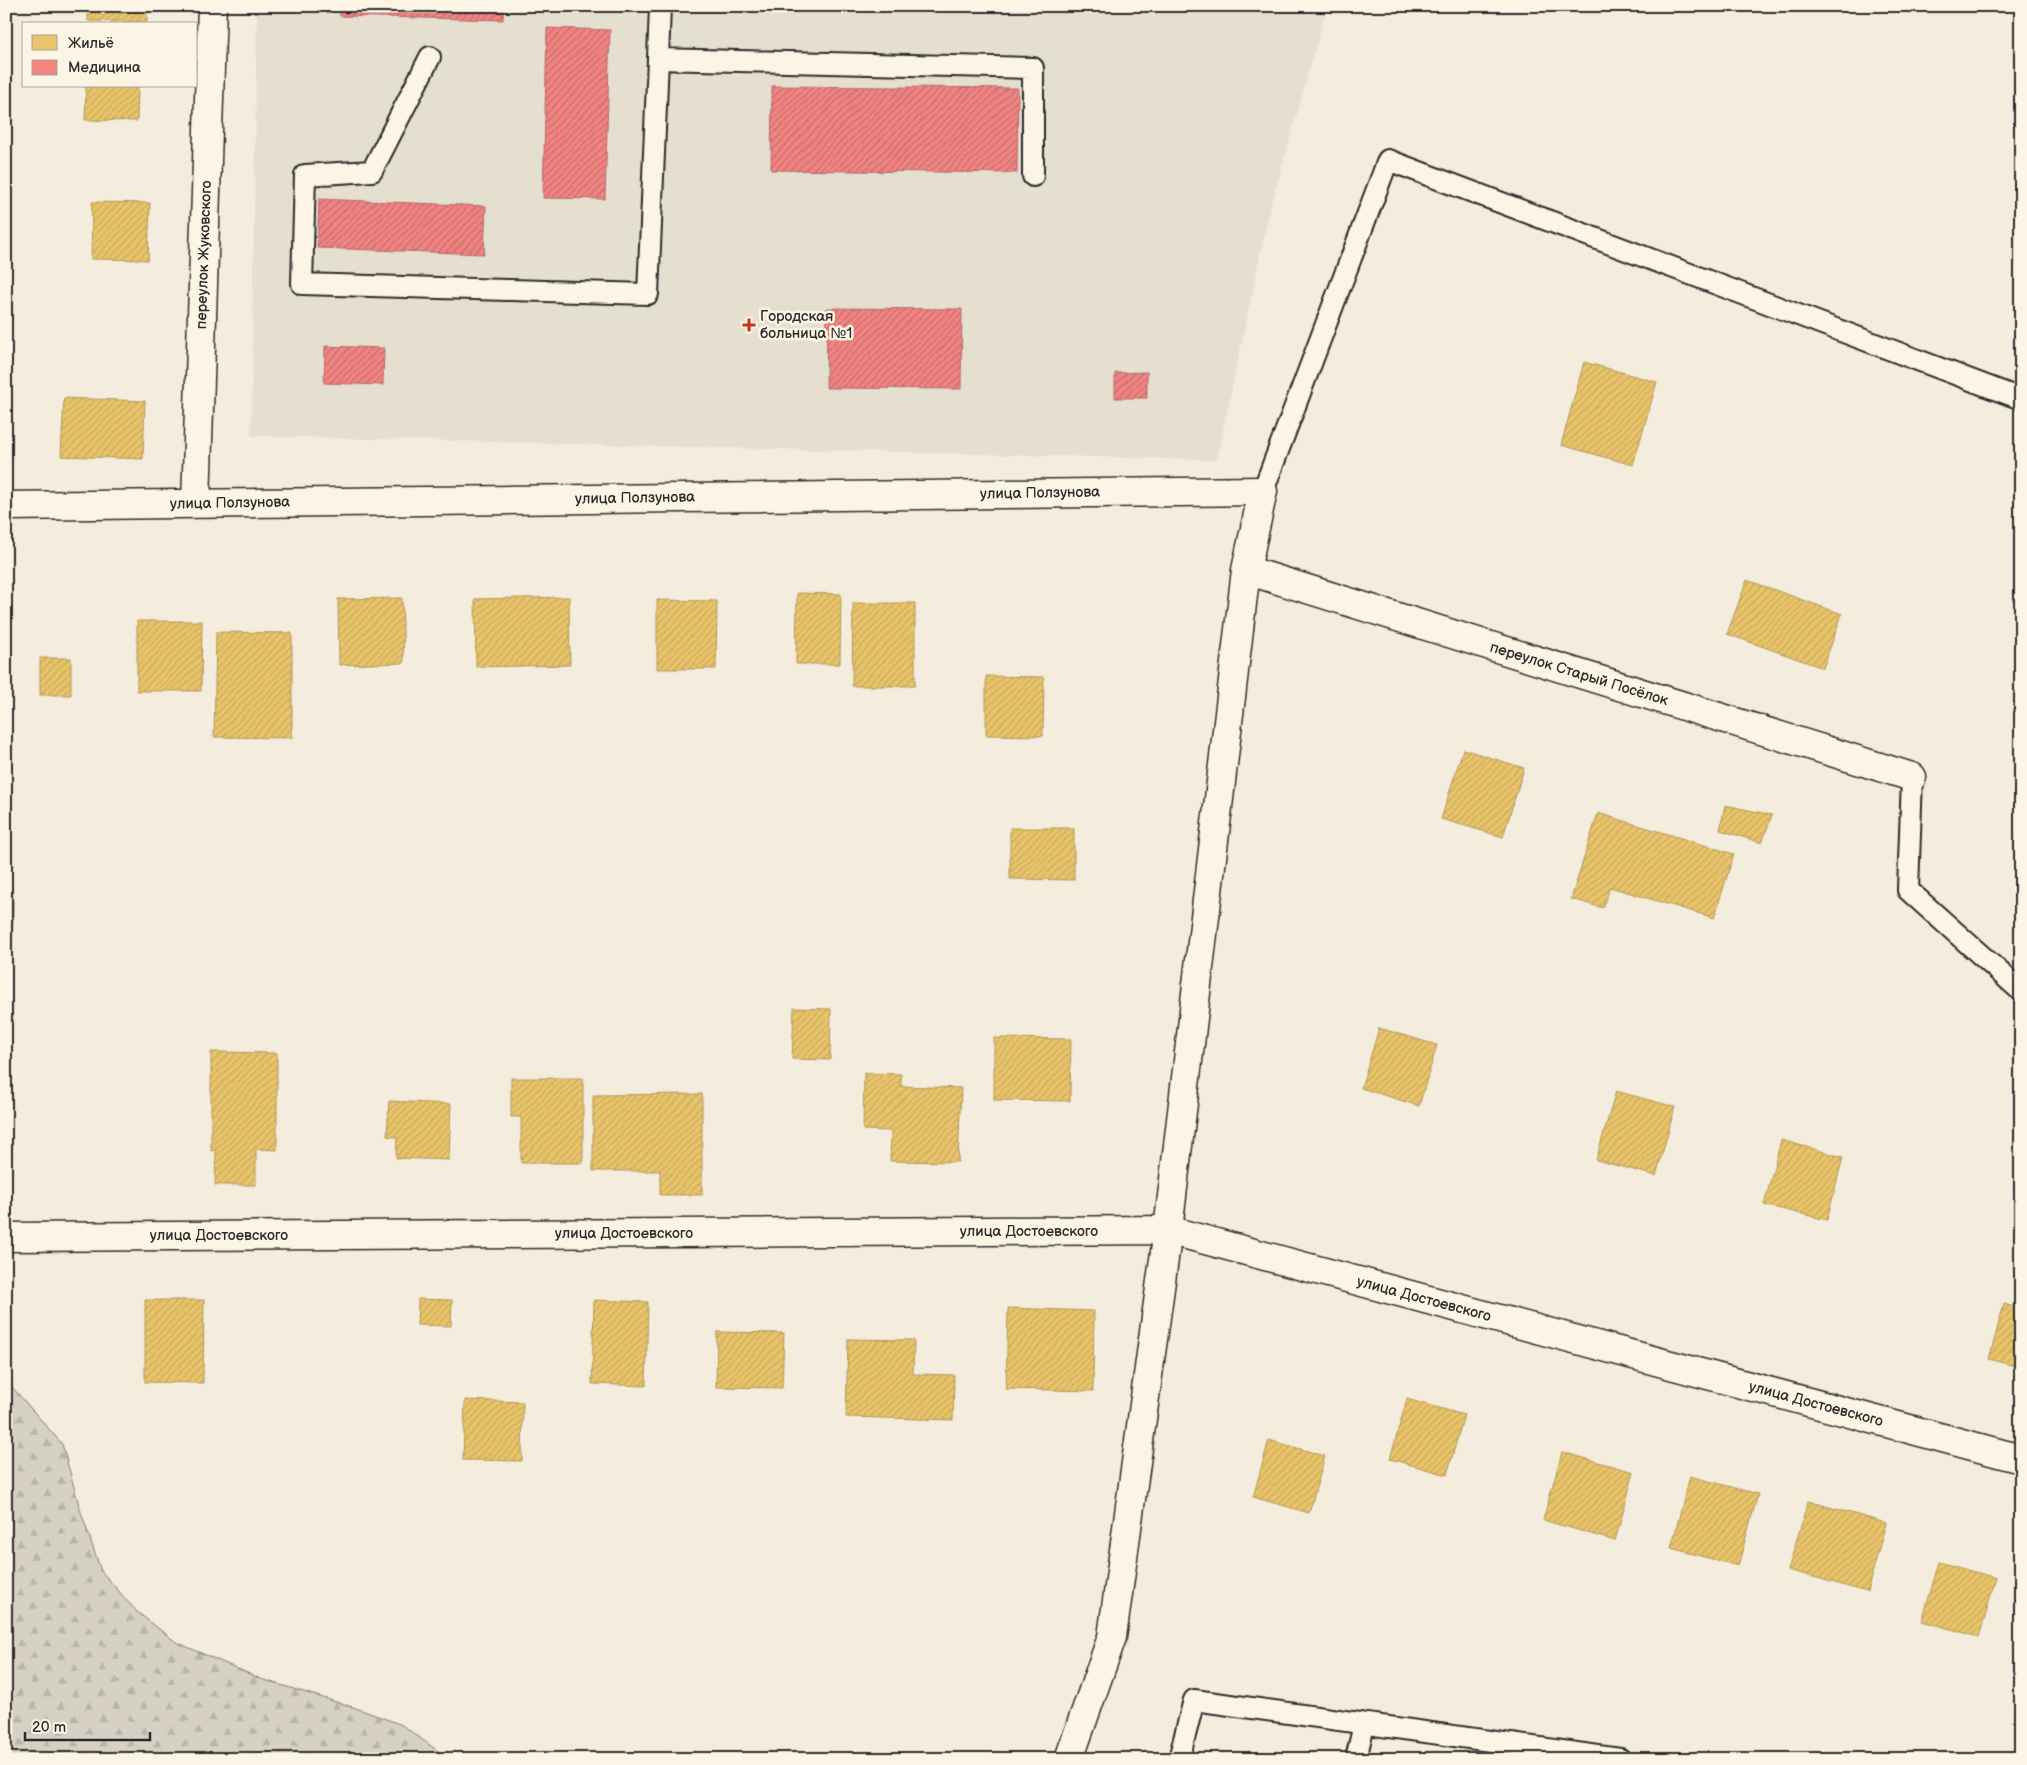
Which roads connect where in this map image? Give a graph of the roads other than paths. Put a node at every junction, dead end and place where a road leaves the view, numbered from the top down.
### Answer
1 (212, 6) edge
2 (660, 6) edge
3 (430, 57) dead end
4 (658, 59) junction
5 (1034, 176) dead end
6 (2021, 399) edge
7 (1263, 491) junction
8 (196, 503) junction
9 (6, 506) edge
10 (1246, 570) junction
11 (1912, 777) joint
12 (2021, 991) edge
13 (1168, 1230) junction
14 (6, 1237) edge
15 (2021, 1459) edge
16 (1364, 1724) junction
17 (1566, 1755) edge
18 (1069, 1759) edge
19 (1179, 1759) edge
20 (1356, 1759) edge
21 (1620, 1759) edge

1 - 8 street, переулок Жуковского
2 - 4 lane
3 - 4 lane
4 - 5 lane
6 - 7 lane
7 - 8 street, улица Ползунова
7 - 10 street
8 - 9 street, улица Ползунова
10 - 11 street, переулок Старый Посёлок
10 - 13 street
11 - 12 lane
13 - 14 street, улица Достоевского
13 - 15 street, улица Достоевского
13 - 18 street
16 - 17 lane
16 - 19 lane
16 - 20 lane
17 - 21 lane

